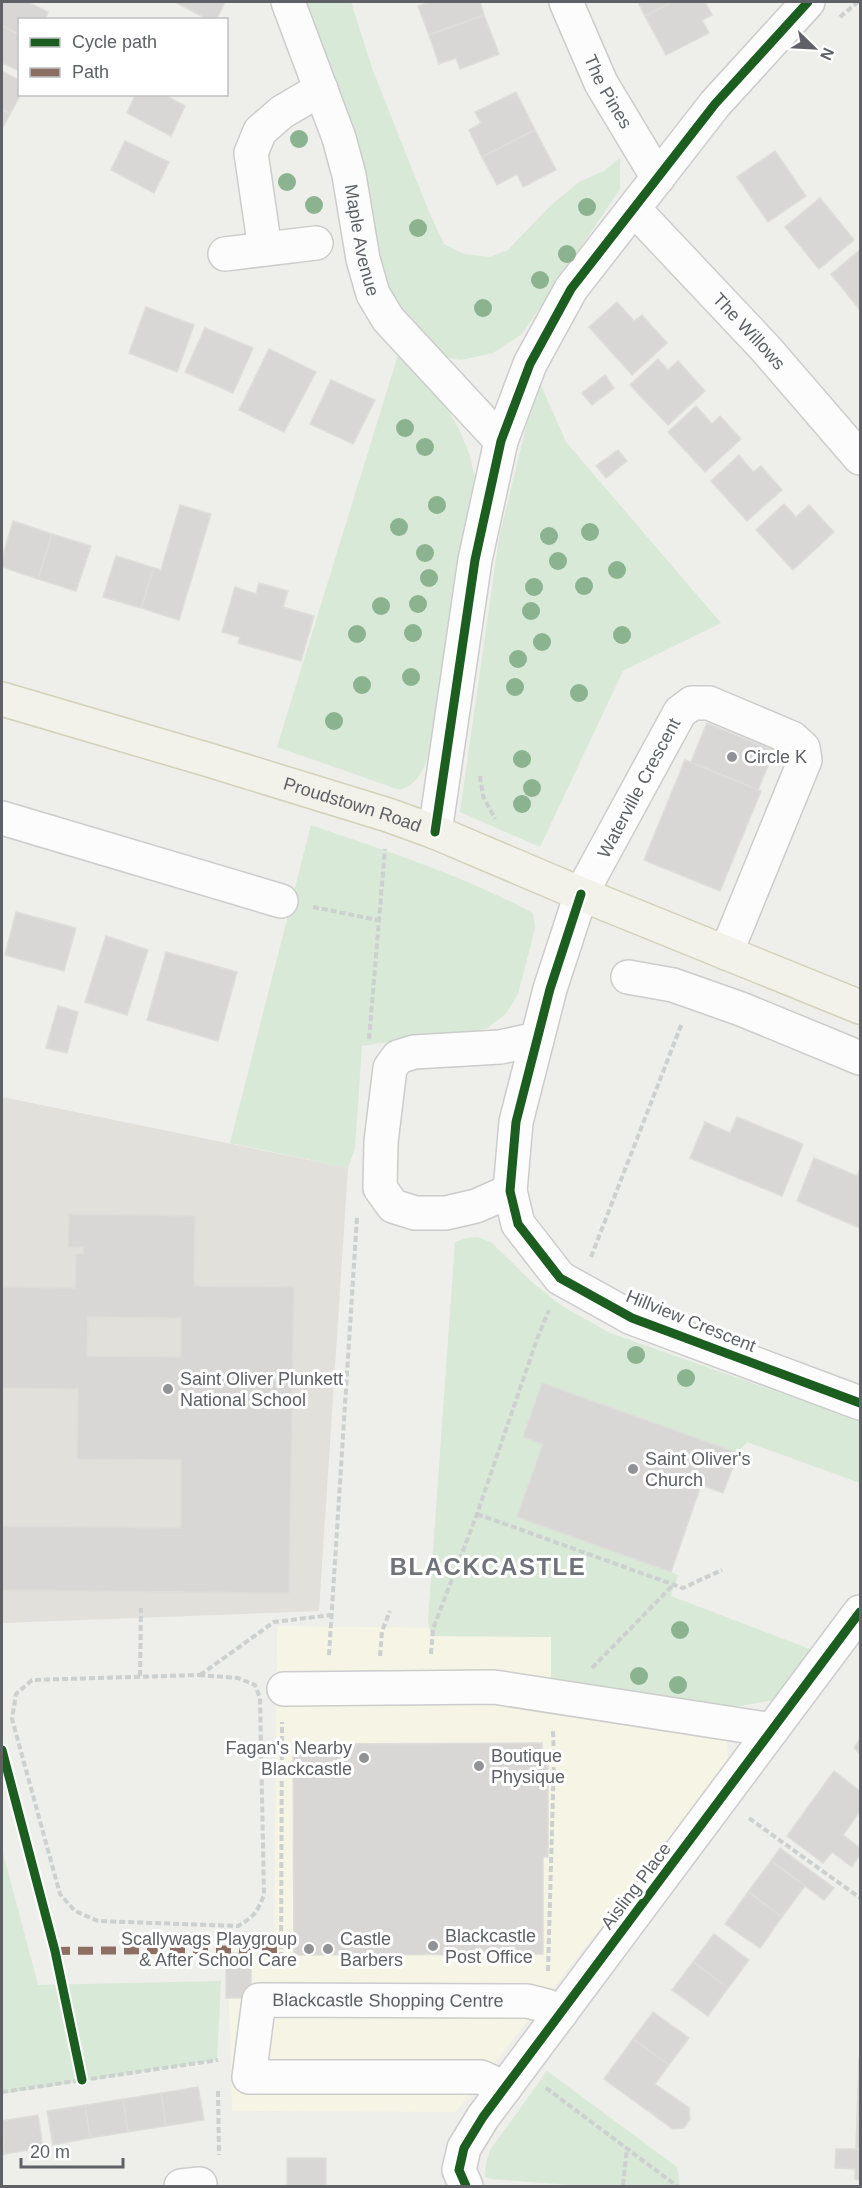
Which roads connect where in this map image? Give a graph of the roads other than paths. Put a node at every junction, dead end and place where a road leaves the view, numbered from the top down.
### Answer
1 (288, 2) edge
2 (566, 2) edge
3 (807, 2) edge
4 (321, 89) junction
5 (658, 178) junction
6 (634, 209) junction
7 (316, 243) dead end
8 (265, 249) junction
9 (225, 254) dead end
10 (501, 441) junction
11 (861, 458) edge
12 (2, 699) edge
13 (2, 818) edge
14 (435, 832) junction
15 (581, 894) junction
16 (281, 901) road end
17 (726, 953) junction
18 (628, 977) dead end
19 (861, 1007) edge
20 (537, 1039) junction
21 (861, 1058) edge
22 (510, 1191) junction
23 (861, 1403) edge
24 (861, 1612) edge
25 (284, 1689) road end
26 (771, 1730) junction
27 (561, 2013) junction
28 (504, 2088) junction
29 (466, 2187) edge

1 - 4 street, Maple Avenue
2 - 5 street, The Pines
3 - 5 street
4 - 8 street
4 - 10 street, Maple Avenue
5 - 6 street
6 - 10 street
6 - 11 street, The Willows
7 - 8 street
8 - 9 street
10 - 14 street
12 - 14 main road, Proudstown Road
13 - 16 street
14 - 15 main road, Proudstown Road
15 - 17 main road, Proudstown Road
15 - 17 street, Waterville Crescent
15 - 20 street, Hillview Crescent
17 - 19 main road, Proudstown Road
18 - 21 street
20 - 22 street, Hillview Crescent
20 - 22 street
22 - 23 street, Hillview Crescent
24 - 26 street, Aisling Place
25 - 26 street
26 - 27 street, Aisling Place
27 - 28 street, Aisling Place
27 - 28 street, Blackcastle Shopping Centre
28 - 29 street, Aisling Place

